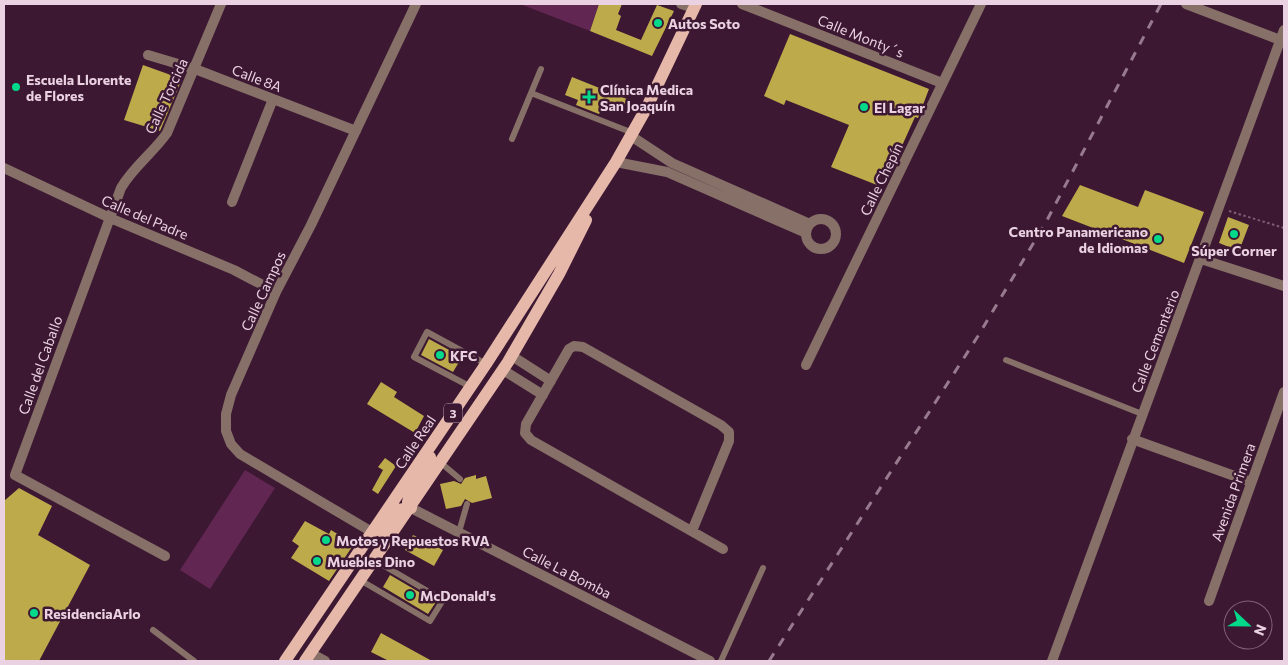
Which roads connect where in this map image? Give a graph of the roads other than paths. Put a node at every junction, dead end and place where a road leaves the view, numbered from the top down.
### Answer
1 (221, 4) edge
2 (416, 4) edge
3 (681, 4) edge
4 (742, 4) edge
5 (981, 4) edge
6 (1186, 4) edge
7 (695, 6) edge
8 (1284, 30) edge
9 (1280, 40) junction
10 (148, 55) dead end
11 (195, 69) junction
12 (541, 69) dead end
13 (942, 83) junction
14 (531, 93) junction
15 (274, 99) junction
16 (356, 130) junction
17 (632, 135) junction
18 (512, 139) dead end
19 (616, 162) junction
20 (4, 168) edge
21 (670, 168) junction
22 (232, 202) dead end
23 (110, 218) junction
24 (808, 228) dead end
25 (1201, 259) junction
26 (1284, 286) edge
27 (276, 292) junction
28 (512, 356) junction
29 (1006, 360) dead end
30 (486, 364) junction
31 (806, 365) dead end
32 (503, 370) junction
33 (551, 381) junction
34 (471, 387) junction
35 (1284, 392) edge
36 (543, 395) junction
37 (1142, 414) junction
38 (1132, 439) junction
39 (434, 442) junction
40 (441, 463) junction
41 (460, 479) dead end
42 (1251, 482) junction
43 (466, 504) dead end
44 (411, 508) junction
45 (692, 531) junction
46 (372, 532) junction
47 (458, 532) junction
48 (723, 549) dead end
49 (165, 556) dead end
50 (374, 560) junction
51 (763, 568) dead end
52 (360, 580) junction
53 (348, 596) junction
54 (1209, 600) dead end
55 (321, 608) junction
56 (153, 630) dead end
57 (308, 657) edge
58 (194, 661) edge
59 (285, 661) edge
60 (295, 661) edge
61 (325, 661) edge
62 (710, 661) edge
63 (721, 661) edge
64 (1052, 661) edge

1 - 11 street, Calle Torcida
2 - 16 street, Calle Campos
3 - 7 street
4 - 13 street, Calle Monty´s
5 - 13 street, Calle Chepín
6 - 9 street
7 - 17 main road, Calle Real / 3
8 - 9 street, Calle Cementerio
9 - 25 street, Calle Cementerio
10 - 11 street, Calle 8A
11 - 15 street, Calle 8A
11 - 23 street, Calle Torcida
12 - 14 lane
13 - 31 street, Calle Chepín
14 - 17 lane
14 - 18 lane
15 - 16 street, Calle 8A
15 - 22 street
16 - 27 street, Calle Campos
17 - 19 main road, Calle Real / 3
17 - 21 street
19 - 21 street
19 - 28 main road, Calle Real / 3
19 - 30 main road, Calle Real / 3
20 - 23 street, Calle del Padre
21 - 24 street
23 - 27 street, Calle del Padre
23 - 49 street, Calle del Caballo
25 - 26 street
25 - 37 street, Calle Cementerio
27 - 46 street, Calle Campos
28 - 32 main road, Calle Real / 3
28 - 33 street
29 - 37 lane
30 - 34 main road, Calle Real / 3
30 - 34 lane
32 - 36 street
32 - 40 main road, Calle Real / 3
33 - 36 street
33 - 45 street
34 - 39 main road, Calle Real / 3
35 - 42 street, Avenida Primera
36 - 45 street
37 - 38 street, Calle Cementerio
38 - 42 street
38 - 64 street, Calle Cementerio
39 - 44 main road
39 - 46 main road, Calle Real / 3
40 - 41 lane
40 - 44 main road, Calle Real / 3
42 - 54 street, Avenida Primera
43 - 47 lane
44 - 46 main road
44 - 47 street, Calle La Bomba
44 - 50 main road, Calle Real / 3
45 - 48 street
46 - 53 main road
46 - 55 main road, Calle Real / 3
47 - 62 street, Calle La Bomba
50 - 52 main road, Calle Real / 3
50 - 52 lane
51 - 63 lane
52 - 53 main road, Calle Real / 3
53 - 57 main road, Calle Real / 3
55 - 57 main road
55 - 59 main road, Calle Real / 3
56 - 58 lane
57 - 60 main road
57 - 61 street

